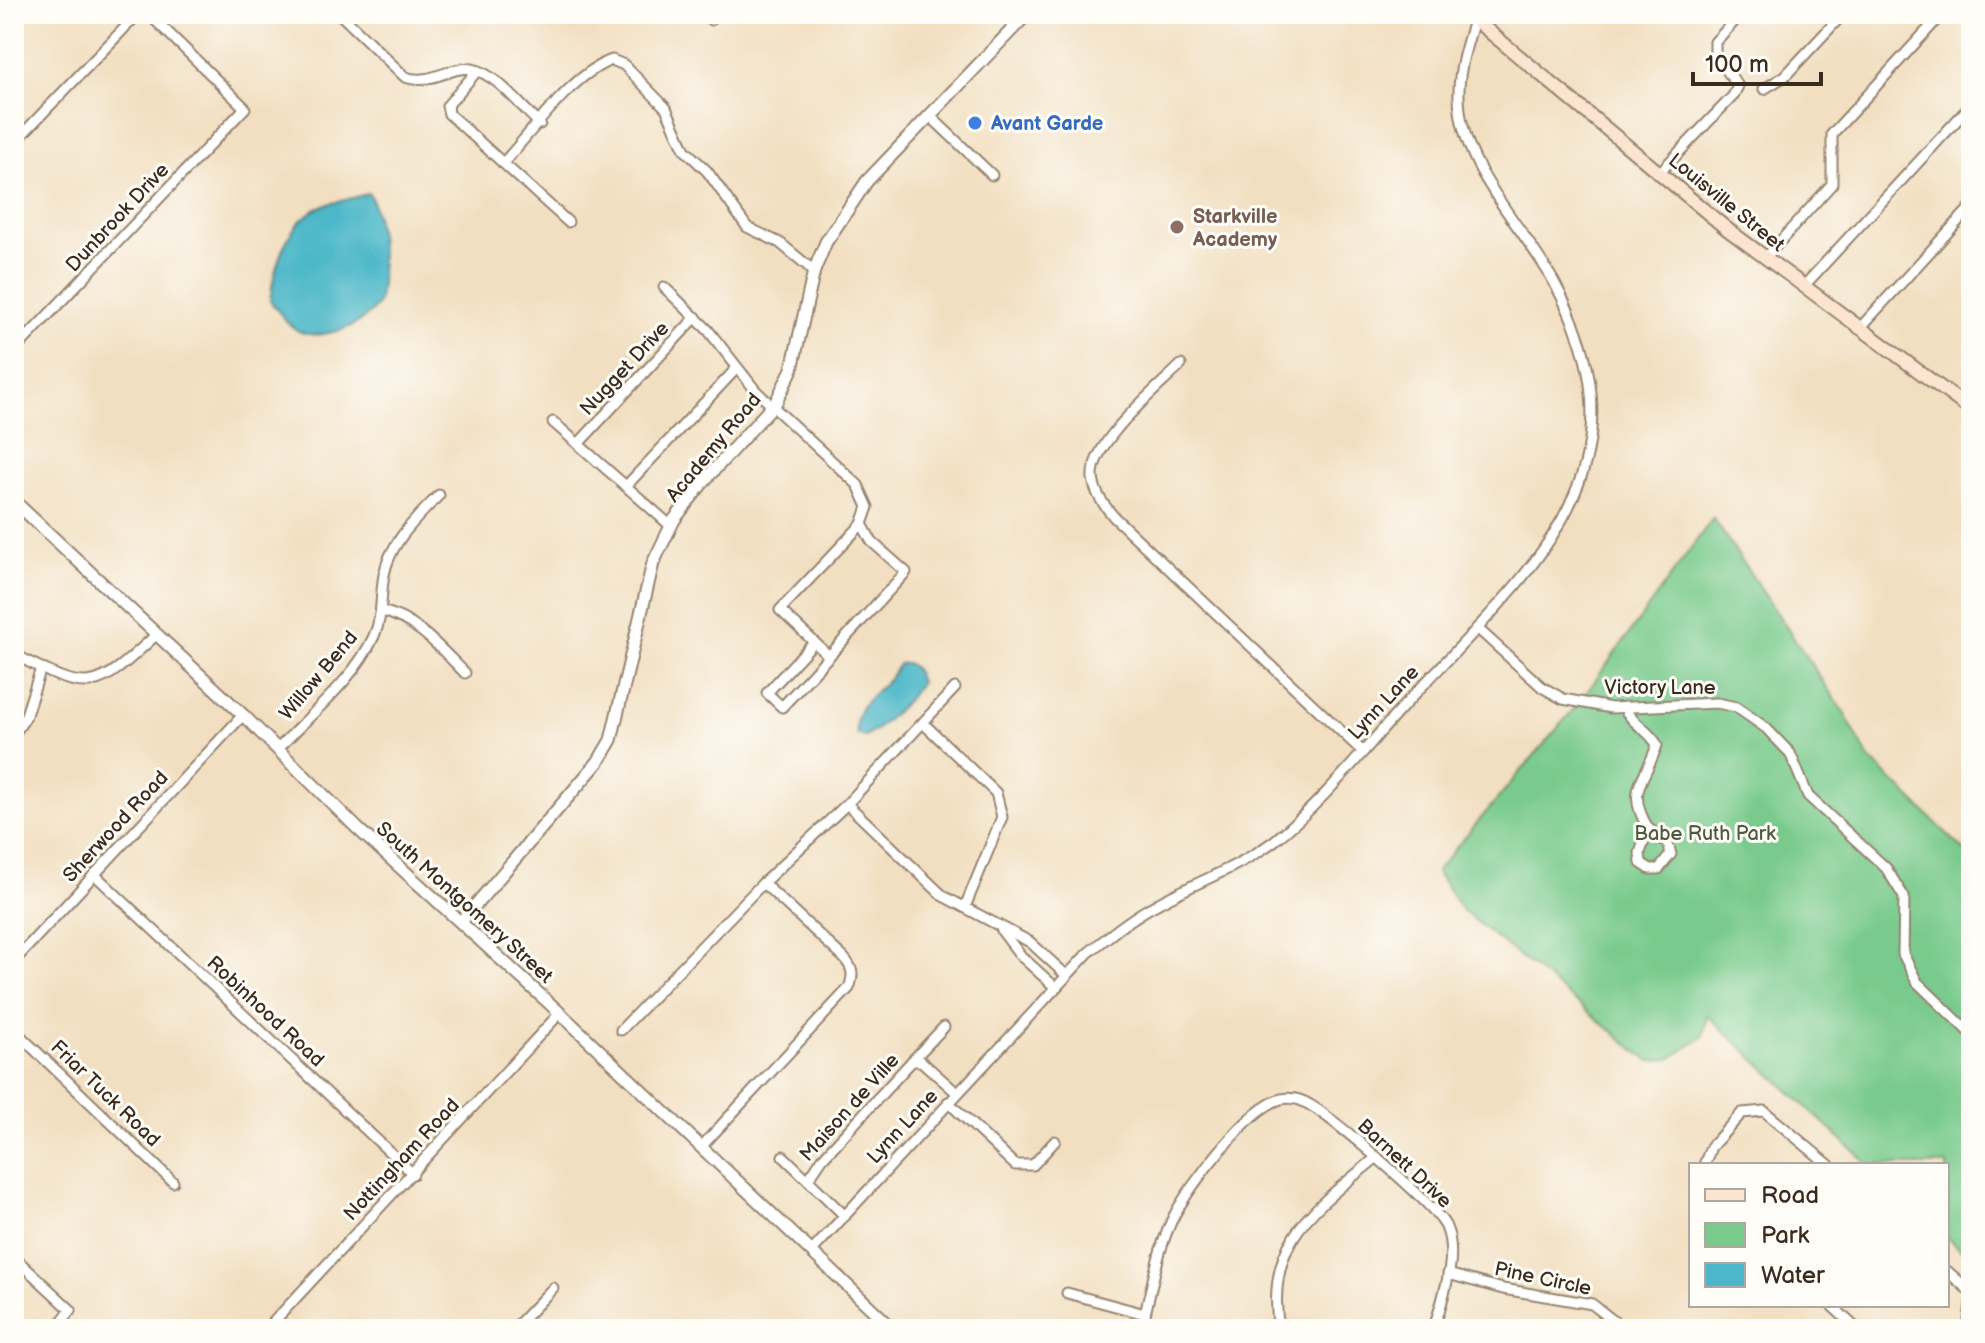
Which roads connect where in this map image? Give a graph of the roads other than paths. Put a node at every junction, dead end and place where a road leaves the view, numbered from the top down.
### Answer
1 (138, 14) edge
2 (149, 14) edge
3 (340, 14) edge
4 (1027, 14) edge
5 (1741, 14) edge
6 (1843, 14) edge
7 (1942, 14) edge
8 (1473, 16) edge
9 (477, 71) junction
10 (1764, 89) dead end
11 (1971, 105) edge
12 (930, 116) junction
13 (540, 124) junction
14 (14, 143) edge
15 (503, 163) junction
16 (1659, 173) junction
17 (992, 175) dead end
18 (1971, 207) edge
19 (568, 222) dead end
20 (1765, 258) junction
21 (814, 271) junction
22 (664, 287) dead end
23 (1803, 287) junction
24 (696, 317) junction
25 (1859, 329) junction
26 (14, 351) edge
27 (1181, 365) dead end
28 (736, 369) junction
29 (772, 406) junction
30 (1971, 410) edge
31 (553, 422) dead end
32 (579, 443) junction
33 (627, 485) junction
34 (439, 495) dead end
35 (14, 501) edge
36 (862, 524) junction
37 (671, 526) junction
38 (382, 611) junction
39 (1477, 628) junction
40 (157, 634) junction
41 (814, 642) junction
42 (14, 654) edge
43 (829, 656) junction
44 (41, 668) junction
45 (465, 673) dead end
46 (955, 688) dead end
47 (1624, 707) junction
48 (243, 715) junction
49 (923, 723) junction
50 (14, 734) edge
51 (278, 749) junction
52 (1362, 751) junction
53 (847, 804) junction
54 (1648, 828) dead end
55 (94, 874) junction
56 (763, 883) junction
57 (965, 907) junction
58 (461, 922) junction
59 (1000, 928) junction
60 (14, 961) edge
61 (1066, 975) junction
62 (1055, 987) junction
63 (560, 1013) junction
64 (944, 1027) dead end
65 (14, 1030) edge
66 (621, 1030) dead end
67 (1971, 1034) edge
68 (912, 1061) junction
69 (957, 1093) junction
70 (948, 1102) junction
71 (1055, 1141) dead end
72 (701, 1147) junction
73 (783, 1156) dead end
74 (1377, 1157) junction
75 (1705, 1163) edge
76 (1827, 1163) edge
77 (413, 1174) junction
78 (808, 1180) junction
79 (173, 1182) dead end
80 (845, 1216) junction
81 (811, 1252) junction
82 (14, 1257) edge
83 (1949, 1273) edge
84 (1448, 1274) junction
85 (553, 1288) dead end
86 (1971, 1292) edge
87 (1067, 1293) dead end
88 (1971, 1302) edge
89 (1833, 1307) edge
90 (1145, 1314) junction
91 (55, 1329) edge
92 (267, 1329) edge
93 (514, 1329) edge
94 (893, 1329) edge
95 (1148, 1329) edge
96 (1279, 1329) edge
97 (1434, 1329) edge
98 (1624, 1329) edge
99 (1857, 1329) edge
100 (1968, 1329) edge

1 - 14 street
2 - 26 street, Dunbrook Drive
3 - 9 street
4 - 12 street, Academy Road
5 - 16 street
6 - 10 street
7 - 20 street
8 - 16 main road, Louisville Street
8 - 39 street, Lynn Lane
9 - 13 street
9 - 15 street
11 - 23 street
12 - 17 street
12 - 21 street, Academy Road
13 - 15 street
13 - 21 street
15 - 19 street
16 - 20 main road, Louisville Street
18 - 25 street
20 - 23 main road, Louisville Street
21 - 29 street, Academy Road
22 - 24 street
23 - 25 main road, Louisville Street
24 - 28 street
24 - 32 street, Nugget Drive
25 - 30 main road, Louisville Street
27 - 52 street
28 - 29 street
28 - 33 street
29 - 36 street
29 - 37 street, Academy Road
31 - 32 street
32 - 33 street
33 - 37 street
34 - 38 street, Willow Bend
35 - 40 street, South Montgomery Street
36 - 41 street
36 - 43 street
37 - 58 street, Academy Road
38 - 45 street
38 - 51 street, Willow Bend
39 - 47 street, Victory Lane
39 - 52 street, Lynn Lane
40 - 44 street
40 - 48 street, South Montgomery Street
41 - 43 street
41 - 43 street
42 - 44 street
44 - 50 street
46 - 49 street
47 - 54 street
47 - 67 street, Victory Lane
48 - 51 street, South Montgomery Street
48 - 55 street, Sherwood Road
49 - 53 street
49 - 57 street
51 - 58 street, South Montgomery Street
52 - 61 street, Lynn Lane
53 - 56 street
53 - 57 street
55 - 60 street, Sherwood Road
55 - 77 street, Robinhood Road
56 - 66 street
56 - 72 street
57 - 59 street
58 - 63 street, South Montgomery Street
59 - 61 street
59 - 62 street
61 - 62 street, Lynn Lane
62 - 69 street, Lynn Lane
63 - 72 street, South Montgomery Street
63 - 77 street, Nottingham Road
64 - 68 street
65 - 79 street, Friar Tuck Road
68 - 69 street, Maison de Ville
68 - 78 street, Maison de Ville
69 - 70 street, Lynn Lane
70 - 71 street
70 - 80 street, Lynn Lane
72 - 81 street, South Montgomery Street
73 - 78 street
74 - 84 street, Barnett Drive
74 - 90 street, Barnett Drive
74 - 96 street
75 - 76 street
77 - 92 street, Nottingham Road
78 - 80 street, Maison de Ville
80 - 81 street, Lynn Lane
81 - 94 street, South Montgomery Street
82 - 91 street
83 - 86 street
84 - 97 street, Barnett Drive
84 - 98 street, Pine Circle
85 - 93 street
87 - 90 street
88 - 100 street
89 - 99 street
90 - 95 street, Barnett Drive

